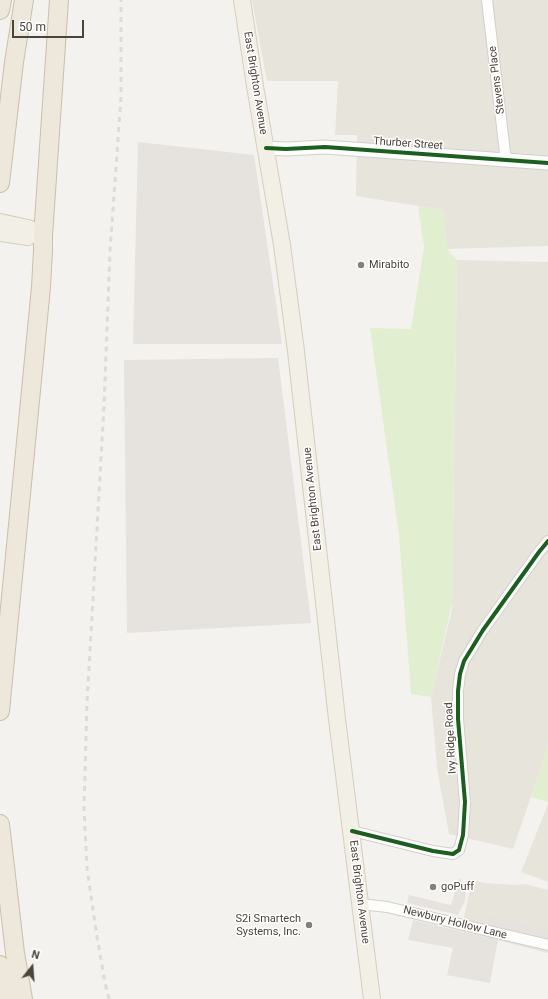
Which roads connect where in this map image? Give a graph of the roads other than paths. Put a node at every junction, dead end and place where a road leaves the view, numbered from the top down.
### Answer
1 (2, 0) edge
2 (24, 0) edge
3 (59, 0) edge
4 (242, 0) edge
5 (487, 0) edge
6 (0, 10) edge
7 (266, 148) junction
8 (506, 161) junction
9 (548, 163) edge
10 (0, 180) edge
11 (0, 183) edge
12 (0, 222) edge
13 (0, 233) edge
14 (42, 236) junction
15 (548, 541) edge
16 (0, 711) edge
17 (0, 824) edge
18 (352, 831) junction
19 (361, 904) junction
20 (548, 945) edge
21 (0, 965) edge
22 (6, 999) edge
23 (23, 999) edge
24 (372, 999) edge

1 - 6 highway
2 - 10 highway
3 - 14 highway
4 - 7 main road, East Brighton Avenue
5 - 8 street, Stevens Place
7 - 8 street, Thurber Street
7 - 18 main road, East Brighton Avenue
8 - 9 street, Thurber Street
10 - 11 highway
12 - 14 main road
13 - 14 main road
14 - 16 highway
15 - 18 street, Ivy Ridge Road
17 - 23 highway
18 - 19 main road, East Brighton Avenue
19 - 20 street, Newbury Hollow Lane
19 - 24 main road, East Brighton Avenue
21 - 22 highway

